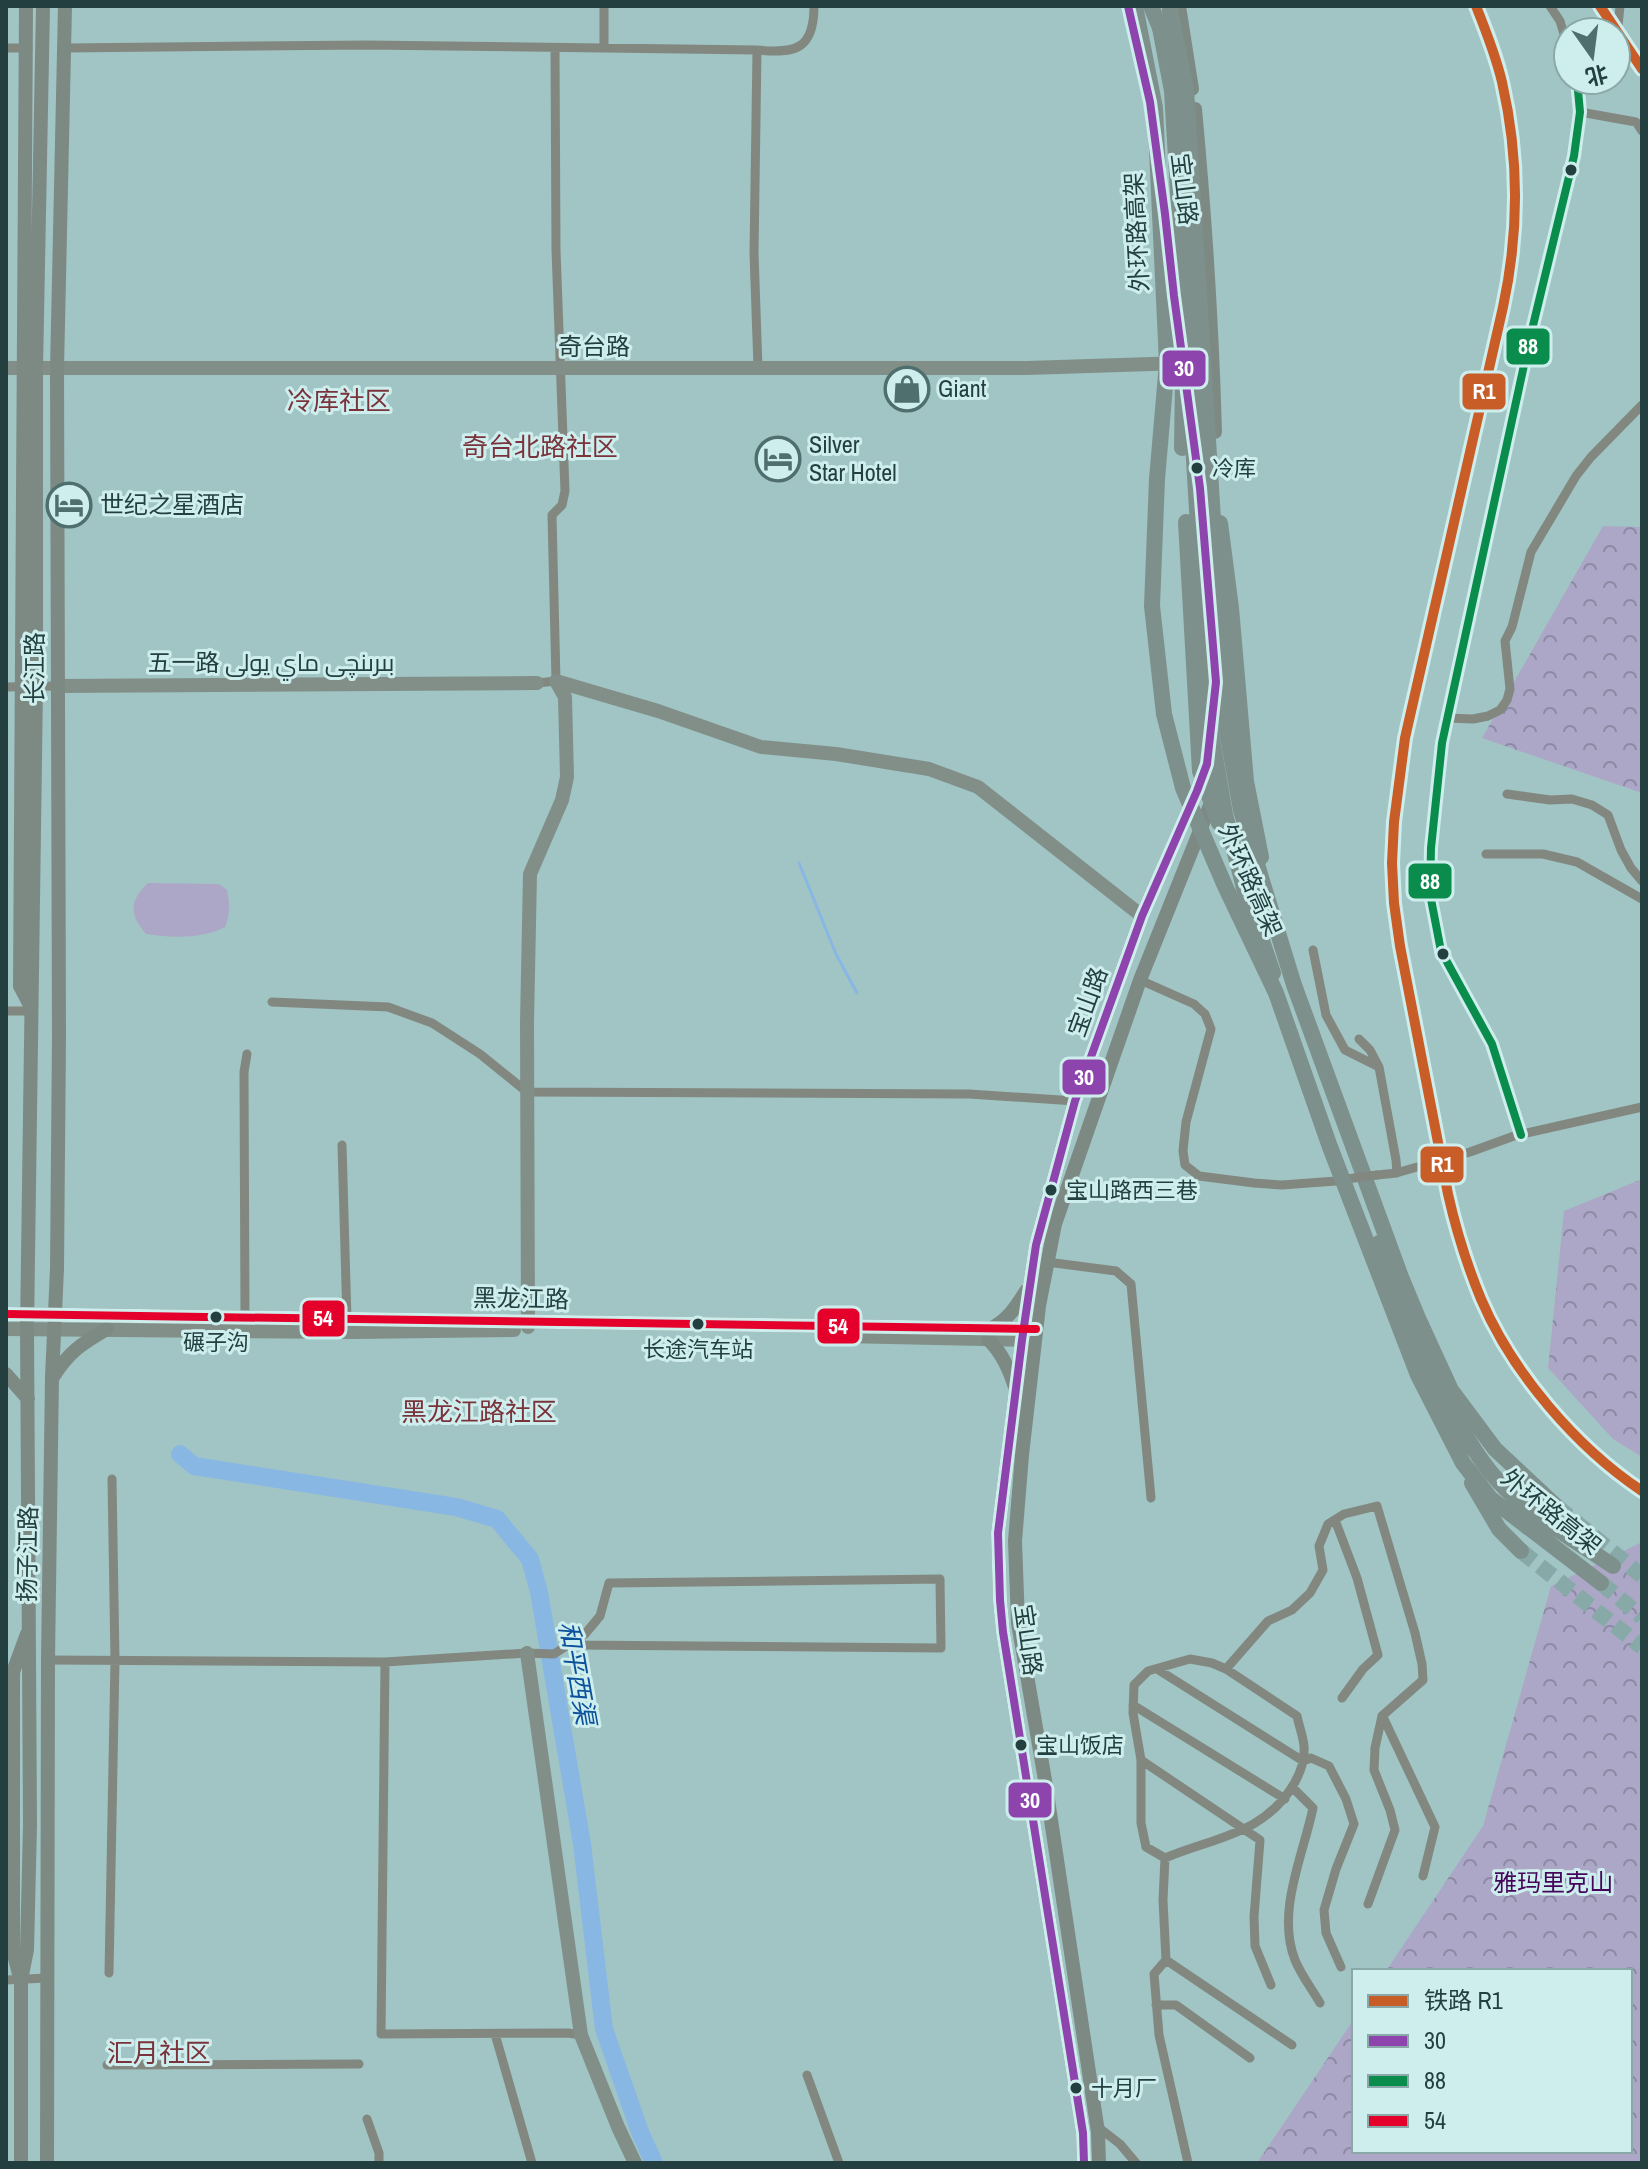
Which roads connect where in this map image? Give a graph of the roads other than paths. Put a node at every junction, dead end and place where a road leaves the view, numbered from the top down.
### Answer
1 (26, 6) edge
2 (43, 6) edge
3 (65, 6) edge
4 (604, 6) edge
5 (814, 6) edge
6 (1128, 6) edge
7 (1135, 6) edge
8 (1148, 6) edge
9 (1173, 7) edge
10 (6, 48) edge
11 (25, 48) junction
12 (43, 48) junction
13 (65, 48) junction
14 (604, 48) junction
15 (555, 49) junction
16 (757, 50) junction
17 (1578, 96) edge
18 (1580, 112) junction
19 (1642, 131) edge
20 (1183, 363) junction
21 (6, 368) edge
22 (758, 368) junction
23 (30, 369) junction
24 (57, 369) junction
25 (561, 369) junction
26 (1642, 405) edge
27 (1217, 499) junction
28 (556, 681) junction
29 (537, 683) joint
30 (57, 686) junction
31 (6, 687) edge
32 (29, 687) junction
33 (1447, 718) junction
34 (1507, 794) dead end
35 (1486, 854) dead end
36 (1642, 881) edge
37 (1244, 888) junction
38 (1642, 899) edge
39 (1270, 902) junction
40 (1142, 916) junction
41 (1313, 950) dead end
42 (1140, 980) junction
43 (272, 1002) dead end
44 (6, 1011) edge
45 (33, 1011) junction
46 (1359, 1039) dead end
47 (247, 1054) dead end
48 (1379, 1067) junction
49 (527, 1092) junction
50 (1075, 1101) junction
51 (1642, 1107) edge
52 (1521, 1135) junction
53 (342, 1145) dead end
54 (1396, 1173) junction
55 (1047, 1262) junction
56 (1029, 1287) junction
57 (6, 1314) edge
58 (245, 1319) junction
59 (347, 1320) junction
60 (27, 1321) junction
61 (55, 1322) junction
62 (528, 1326) junction
63 (6, 1329) edge
64 (107, 1329) junction
65 (989, 1334) junction
66 (1029, 1335) junction
67 (6, 1374) edge
68 (52, 1377) junction
69 (1016, 1391) junction
70 (28, 1399) junction
71 (112, 1479) dead end
72 (1151, 1498) dead end
73 (1556, 1506) tunnel mouth
74 (1335, 1520) junction
75 (1521, 1551) tunnel mouth
76 (1613, 1566) tunnel mouth
77 (1601, 1583) tunnel mouth
78 (30, 1626) junction
79 (570, 1645) junction
80 (528, 1653) junction
81 (48, 1660) junction
82 (115, 1660) junction
83 (385, 1662) junction
84 (1157, 1669) junction
85 (1226, 1669) junction
86 (9, 1672) edge
87 (1342, 1698) dead end
88 (1133, 1705) junction
89 (1382, 1716) junction
90 (1141, 1760) junction
91 (1303, 1761) junction
92 (1292, 1787) junction
93 (1285, 1799) junction
94 (1246, 1829) junction
95 (1165, 1858) junction
96 (1423, 1876) dead end
97 (1368, 1904) dead end
98 (1166, 1960) junction
99 (1341, 1967) dead end
100 (109, 1973) dead end
101 (47, 1978) junction
102 (13, 1980) edge
103 (1271, 1985) dead end
104 (1320, 2003) dead end
105 (1156, 2005) junction
106 (495, 2034) junction
107 (581, 2035) junction
108 (1292, 2045) dead end
109 (1250, 2058) dead end
110 (359, 2064) dead end
111 (107, 2065) dead end
112 (807, 2075) dead end
113 (367, 2119) dead end
114 (1097, 2126) junction
115 (21, 2163) edge
116 (47, 2163) edge
117 (379, 2163) edge
118 (532, 2163) edge
119 (635, 2163) edge
120 (839, 2163) edge
121 (1084, 2163) edge
122 (1099, 2163) edge
123 (1136, 2163) edge
124 (1188, 2163) edge

1 - 11 main road
2 - 12 main road, 长江路
3 - 13 main road, 长江路
4 - 14 street
5 - 16 street
6 - 20 main road, 宝山路
7 - 77 highway, 外环路高架, bridge
8 - 37 highway, bridge
8 - 76 highway, 外环路高架, bridge
9 - 27 main road, 宝山路
9 - 39 highway, bridge
10 - 11 street
11 - 12 street
11 - 23 main road
12 - 23 main road, 长江路
13 - 15 street
13 - 24 main road, 长江路
14 - 15 street
14 - 16 street
15 - 25 street
16 - 22 street
17 - 18 street
18 - 19 street
18 - 33 street
20 - 22 street, 奇台路
20 - 37 highway, bridge
20 - 40 main road, 宝山路
21 - 23 street, 奇台路
22 - 25 street, 奇台路
23 - 24 street, 奇台路
23 - 32 main road, 长江路
24 - 25 street, 奇台路
24 - 30 main road, 长江路
25 - 28 street
26 - 33 street
27 - 39 highway, bridge
27 - 42 main road, 宝山路
28 - 29 street
28 - 40 street
28 - 49 street
29 - 30 street, 五一路 بىرىنچى ماي يولى
30 - 32 street, 五一路 بىرىنچى ماي يولى
30 - 61 main road, 长江路
31 - 32 street, 五一路 بىرىنچى ماي يولى
32 - 45 main road, 长江路
33 - 52 street
34 - 36 street
35 - 38 street
37 - 75 highway
39 - 73 highway
40 - 50 main road, 宝山路
41 - 48 street
42 - 54 street, bridge
42 - 55 main road, 宝山路
43 - 49 street
44 - 45 street
45 - 60 main road, 长江路
46 - 48 street
47 - 58 street
48 - 54 street
49 - 50 street
49 - 62 street
50 - 56 main road, 宝山路
51 - 52 street
52 - 54 street
53 - 59 street
55 - 66 main road, 宝山路
55 - 72 street
56 - 65 main road
56 - 66 main road, 宝山路
57 - 60 street, 黑龙江路
58 - 59 street, 黑龙江路
58 - 61 street, 黑龙江路
59 - 62 street, 黑龙江路
60 - 61 street, 黑龙江路
60 - 63 street, 黑龙江路
60 - 70 main road, 扬子江路
61 - 64 street, 黑龙江路
61 - 68 main road, 扬子江路
62 - 64 street, 黑龙江路
62 - 65 street, 黑龙江路
64 - 68 main road
65 - 66 street, 黑龙江路
65 - 69 main road
66 - 69 main road, 宝山路
66 - 114 main road, 宝山路
67 - 70 main road
68 - 81 main road, 扬子江路
69 - 121 main road, 宝山路
70 - 78 main road, 扬子江路
71 - 82 street
74 - 85 street
74 - 87 street
74 - 89 street
78 - 86 main road
78 - 102 main road, 扬子江路
79 - 79 street
79 - 80 street
80 - 83 street
80 - 107 street
81 - 82 street
81 - 101 main road, 扬子江路
82 - 83 street
82 - 100 street
83 - 106 street
84 - 85 street
84 - 88 street
84 - 91 street
85 - 91 street
86 - 102 main road
88 - 90 street
88 - 93 street
89 - 96 street
89 - 97 street
90 - 94 street
90 - 95 street
91 - 92 street
91 - 99 street
92 - 93 street
92 - 104 street
93 - 94 street
94 - 95 street
94 - 103 street
95 - 98 street
98 - 105 street
98 - 108 street
101 - 102 street
101 - 116 main road, 扬子江路
102 - 115 main road, 扬子江路
105 - 109 street
105 - 124 street
106 - 107 street
106 - 118 street
107 - 119 street
110 - 111 street
112 - 120 street
113 - 117 street
114 - 122 main road, 宝山路
114 - 123 street

